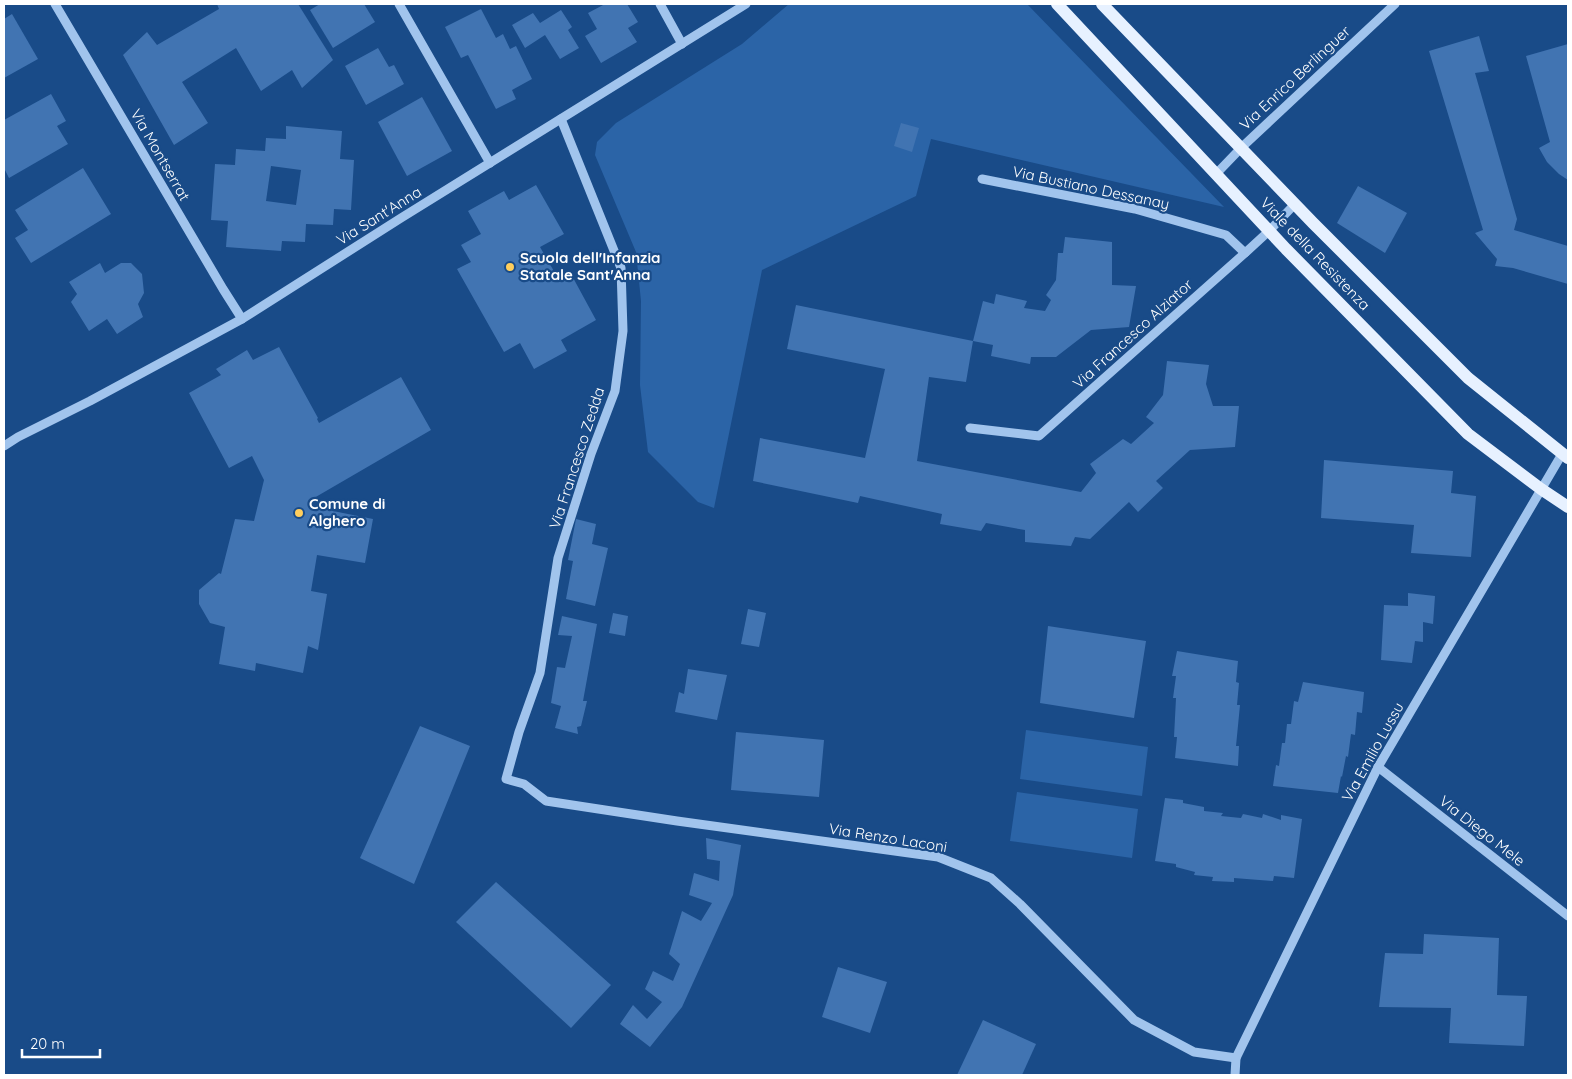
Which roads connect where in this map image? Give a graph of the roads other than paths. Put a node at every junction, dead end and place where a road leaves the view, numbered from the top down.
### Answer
1 (56, 4) edge
2 (399, 4) edge
3 (660, 4) edge
4 (746, 4) edge
5 (1056, 4) edge
6 (1102, 4) edge
7 (1395, 4) edge
8 (682, 44) junction
9 (561, 119) junction
10 (1241, 148) junction
11 (490, 163) junction
12 (1216, 174) junction
13 (982, 180) dead end
14 (1295, 204) junction
15 (1269, 231) junction
16 (1246, 253) junction
17 (242, 319) junction
18 (970, 428) dead end
19 (4, 446) edge
20 (1565, 456) edge
21 (1541, 489) junction
22 (1568, 507) edge
23 (1378, 766) junction
24 (506, 779) joint
25 (1568, 916) edge
26 (1236, 1058) junction
27 (1235, 1075) edge

1 - 17 street, Via Montserrat
2 - 11 street
3 - 8 street
4 - 8 street, Via Sant'Anna
5 - 12 main road, Viale della Resistenza
6 - 10 main road, Viale della Resistenza
7 - 10 street, Via Enrico Berlinguer
8 - 9 street, Via Sant'Anna
9 - 11 street, Via Sant'Anna
9 - 24 street, Via Francesco Zedda
10 - 12 street, Via Enrico Berlinguer
10 - 14 main road, Viale della Resistenza
11 - 17 street, Via Sant'Anna
12 - 15 main road, Viale della Resistenza
13 - 16 street, Via Bustiano Dessanay
14 - 15 street, Via Francesco Alziator
14 - 20 main road, Viale della Resistenza
15 - 16 street, Via Francesco Alziator
15 - 21 main road, Viale della Resistenza
16 - 18 street, Via Francesco Alziator
17 - 19 street, Via Sant'Anna
20 - 21 street, Via Emilio Lussu
21 - 22 main road, Viale della Resistenza
21 - 23 street, Via Emilio Lussu
23 - 25 street, Via Diego Mele
23 - 26 street, Via Emilio Lussu
24 - 26 street, Via Renzo Laconi
26 - 27 street, Via Emilio Lussu

